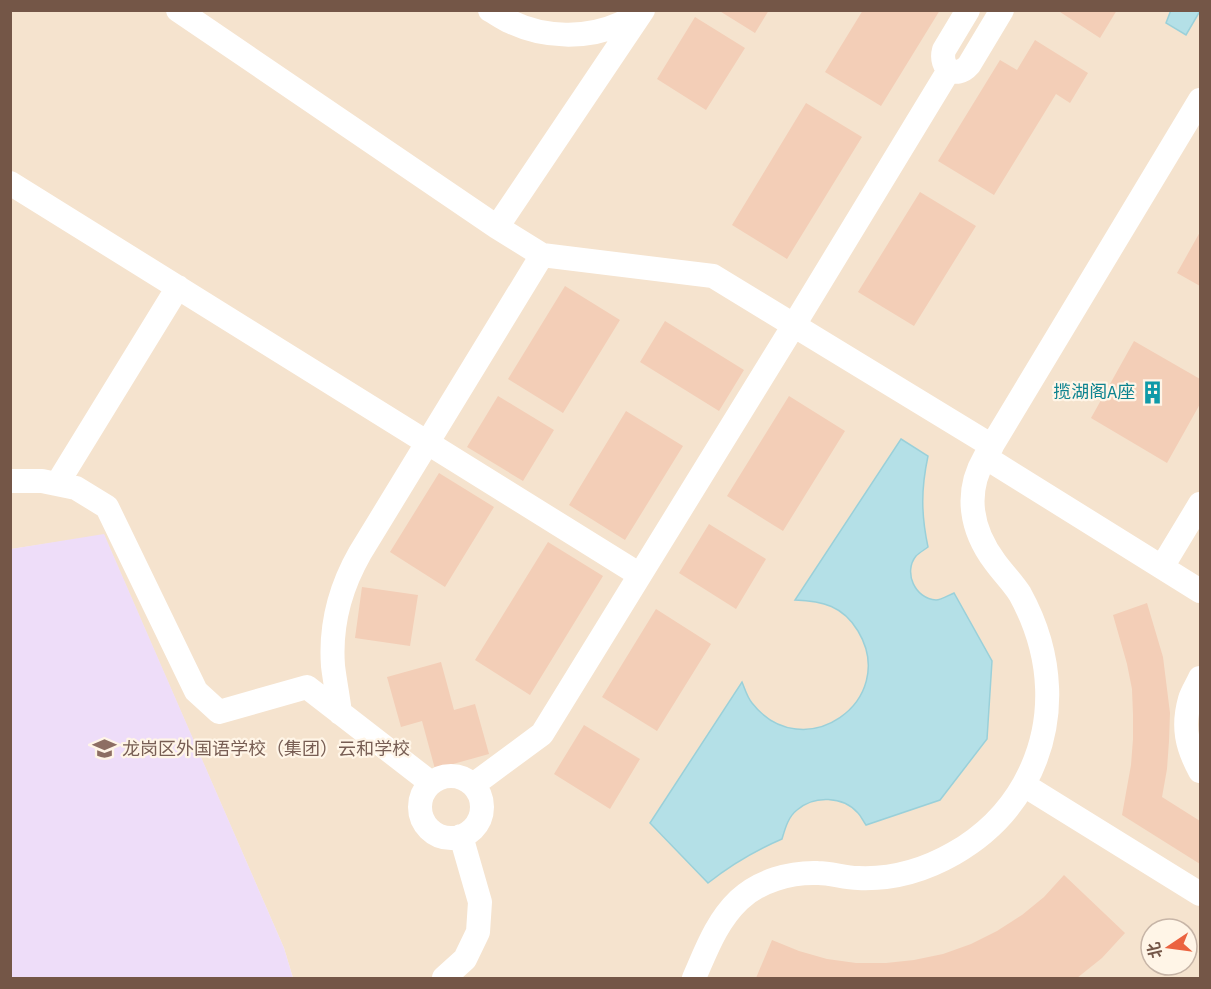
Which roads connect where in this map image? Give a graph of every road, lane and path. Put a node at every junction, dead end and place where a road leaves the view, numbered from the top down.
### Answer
1 (178, 10) edge
2 (490, 10) edge
3 (643, 10) edge
4 (968, 10) edge
5 (1002, 10) edge
6 (949, 70) junction
7 (1200, 100) edge
8 (10, 183) edge
9 (497, 227) junction
10 (542, 255) junction
11 (178, 287) junction
12 (794, 325) junction
13 (427, 442) junction
14 (989, 451) junction
15 (10, 481) edge
16 (57, 484) junction
17 (1200, 504) edge
18 (1162, 567) junction
19 (640, 575) junction
20 (1200, 591) edge
21 (1200, 678) edge
22 (340, 713) junction
23 (1200, 771) edge
24 (431, 783) junction
25 (473, 785) junction
26 (1023, 785) junction
27 (461, 836) junction
28 (1200, 894) edge
29 (444, 978) edge
30 (694, 978) edge

1 - 9 street
2 - 3 street
3 - 9 street
4 - 6 street
5 - 6 street
6 - 12 street
7 - 14 street
8 - 11 street
9 - 10 street
10 - 12 street
10 - 13 street
11 - 13 street
11 - 16 street
12 - 14 street
12 - 19 street
13 - 19 street
13 - 22 street
14 - 18 street
14 - 26 street
15 - 16 street
16 - 22 street
17 - 18 street
18 - 20 street
19 - 25 street
21 - 23 street
22 - 24 street
24 - 25 street
24 - 27 street
25 - 27 street
26 - 28 street
26 - 30 street
27 - 29 street

